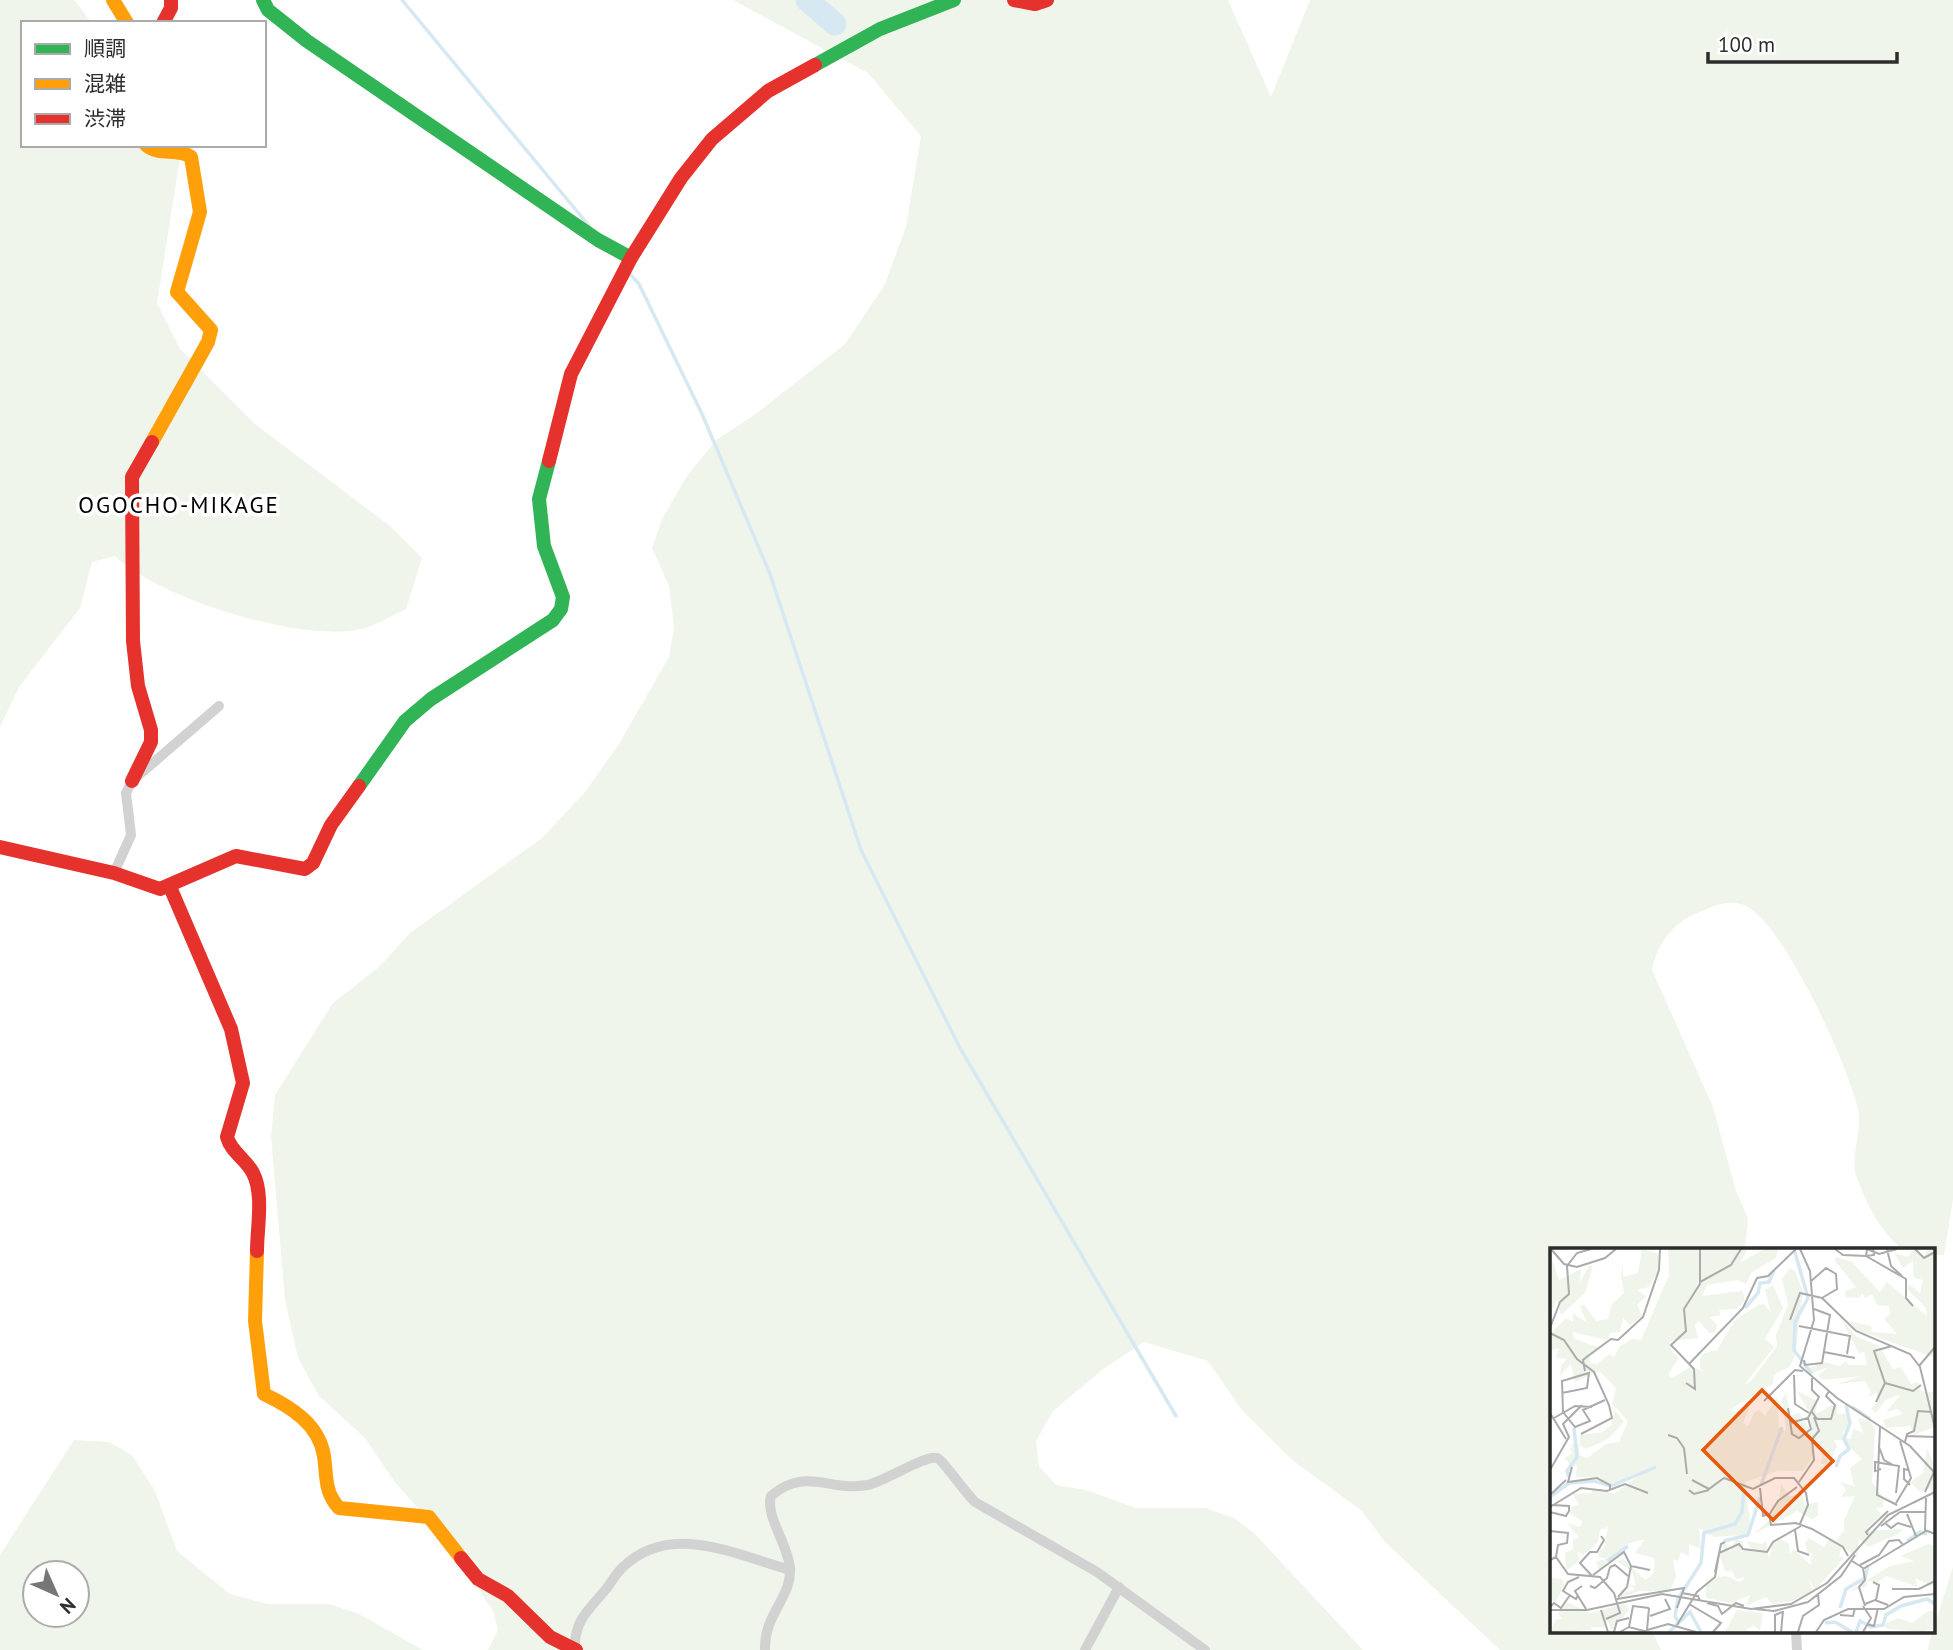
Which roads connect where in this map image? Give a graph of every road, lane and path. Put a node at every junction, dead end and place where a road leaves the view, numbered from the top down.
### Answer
1 (113, 0) edge
2 (171, 0) edge
3 (263, 0) edge
4 (954, 0) edge
5 (1014, 0) edge
6 (1047, 0) edge
7 (126, 21) edge
8 (164, 21) edge
9 (148, 147) edge
10 (631, 258) junction
11 (219, 706) dead end
12 (132, 781) junction
13 (0, 847) edge
14 (114, 873) junction
15 (170, 887) junction
16 (790, 1570) junction
17 (1119, 1587) junction
18 (1796, 1632) edge
19 (575, 1649) edge
20 (765, 1650) edge
21 (1085, 1650) edge
22 (1205, 1650) edge
23 (1797, 1650) edge

1 - 7 street
2 - 8 street
3 - 10 street
4 - 10 street
5 - 6 street
9 - 12 street
10 - 15 street
11 - 12 street
12 - 14 street
13 - 14 street
14 - 15 street
15 - 19 street
16 - 17 street
16 - 19 street
16 - 20 street
17 - 21 street
17 - 22 street
18 - 23 street

